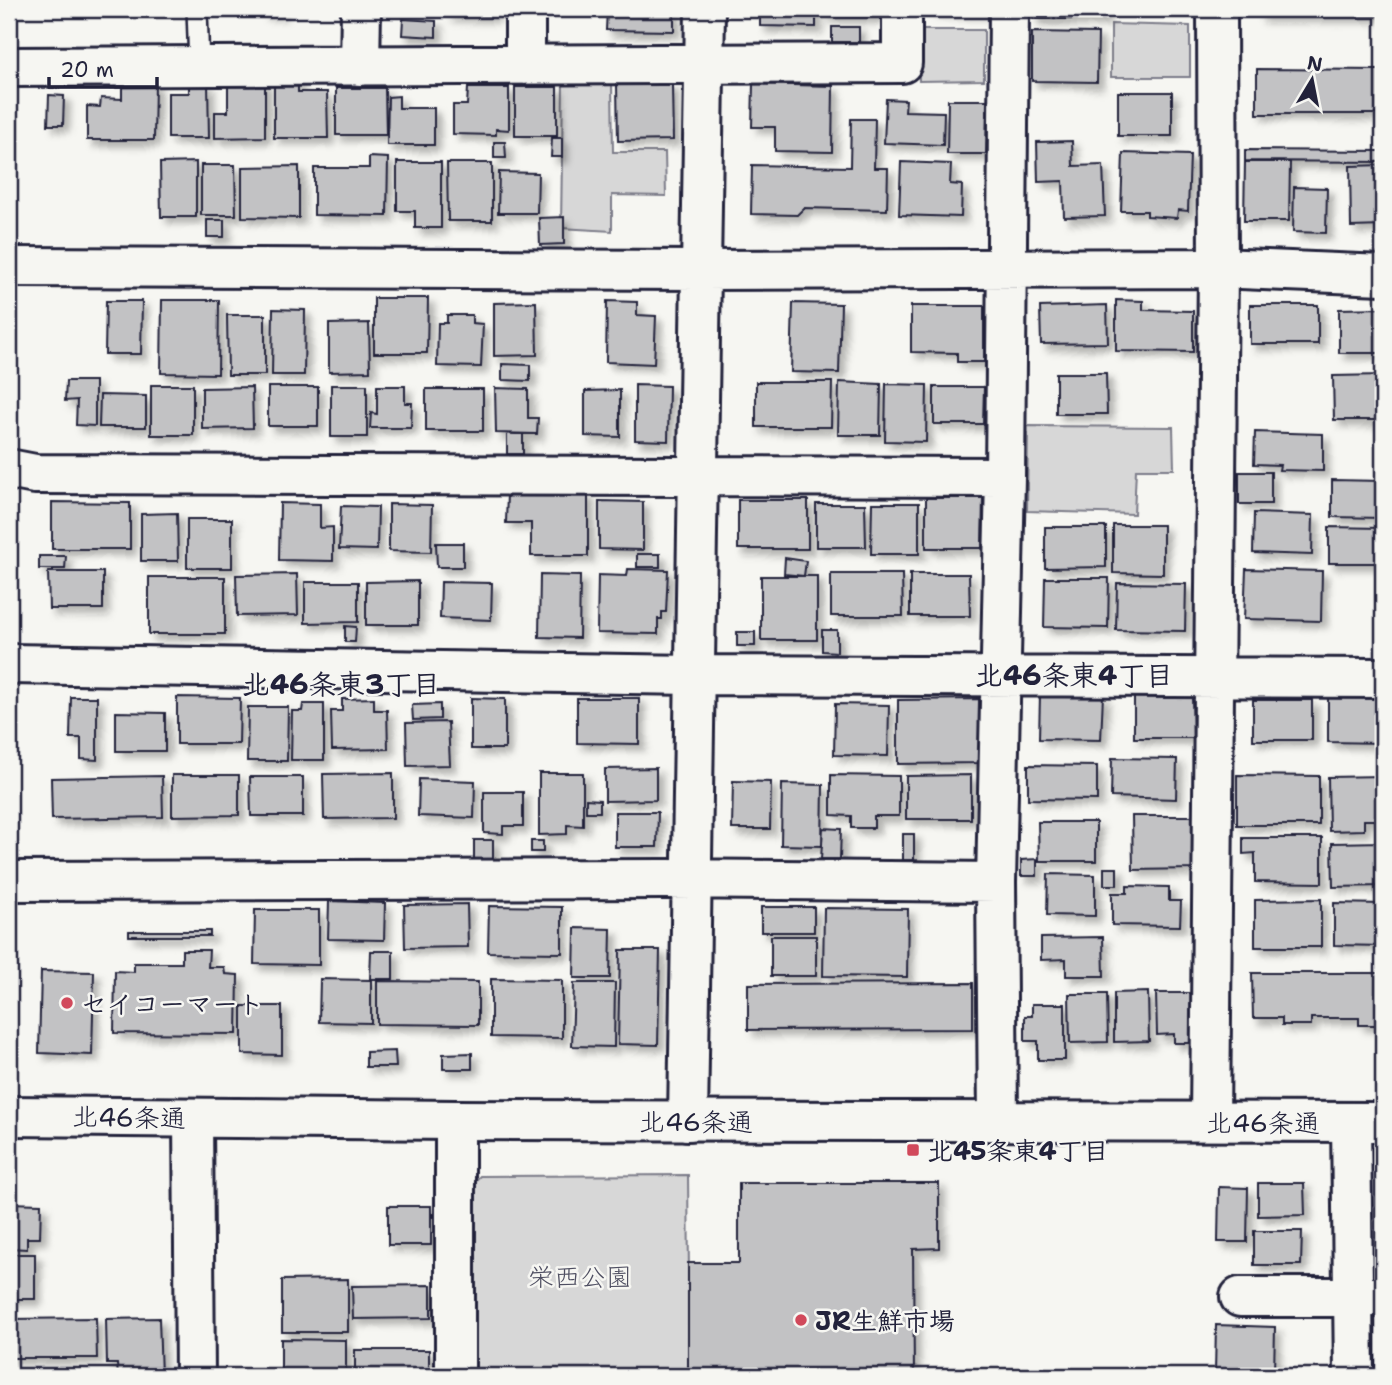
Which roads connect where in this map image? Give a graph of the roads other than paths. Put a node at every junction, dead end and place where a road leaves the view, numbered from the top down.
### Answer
1 (197, 9) edge
2 (360, 9) edge
3 (525, 9) edge
4 (705, 9) edge
5 (902, 9) edge
6 (1009, 9) edge
7 (1217, 9) edge
8 (360, 65) junction
9 (525, 65) junction
10 (704, 65) junction
11 (199, 66) junction
12 (9, 67) edge
13 (9, 267) edge
14 (1218, 268) junction
15 (1007, 269) junction
16 (701, 270) junction
17 (1383, 275) edge
18 (9, 469) edge
19 (697, 476) junction
20 (1005, 477) junction
21 (9, 664) edge
22 (694, 675) junction
23 (1000, 676) junction
24 (1214, 678) junction
25 (1383, 678) edge
26 (691, 879) junction
27 (9, 881) edge
28 (996, 882) junction
29 (9, 1116) edge
30 (193, 1118) junction
31 (455, 1120) junction
32 (688, 1121) junction
33 (998, 1121) junction
34 (1210, 1121) junction
35 (1367, 1122) edge
36 (1240, 1297) dead end
37 (1368, 1297) edge
38 (195, 1376) edge
39 (455, 1376) edge
40 (1354, 1376) edge

1 - 11 lane
2 - 8 street
3 - 9 street
4 - 10 street
5 - 10 street
6 - 15 street
7 - 14 street
8 - 9 street
8 - 11 street
9 - 10 street
10 - 16 street
11 - 12 street
13 - 16 street
14 - 15 street
14 - 17 street
14 - 24 street
15 - 16 street
15 - 20 street
16 - 19 street
18 - 19 street
19 - 20 street
19 - 22 street
20 - 23 street
21 - 22 street
22 - 23 street
22 - 26 street
23 - 24 street
23 - 28 street
24 - 25 street
24 - 34 street
26 - 27 street
26 - 28 street
26 - 32 street
28 - 33 street
29 - 30 street, 北46条通
30 - 31 street, 北46条通
30 - 38 street
31 - 32 street, 北46条通
31 - 39 street
32 - 33 street, 北46条通
33 - 34 street, 北46条通
34 - 35 street, 北46条通
35 - 37 street
36 - 37 street
37 - 40 street

